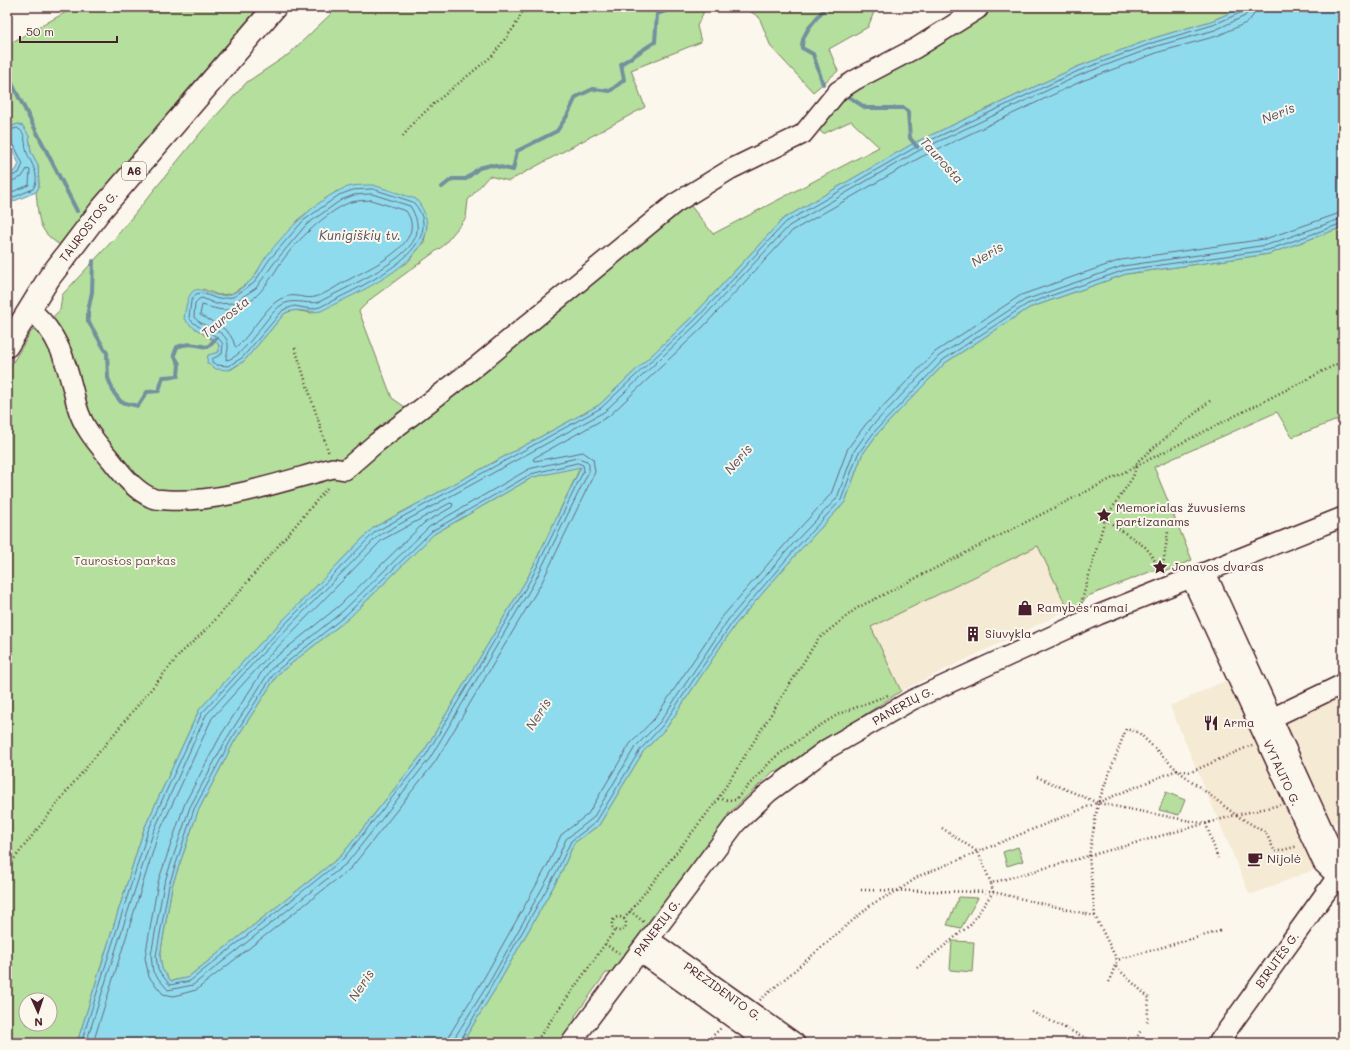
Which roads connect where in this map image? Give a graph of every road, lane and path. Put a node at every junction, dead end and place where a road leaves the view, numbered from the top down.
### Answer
1 (275, 7) edge
2 (525, 7) edge
3 (978, 9) dead end
4 (403, 136) dead end
5 (28, 309) junction
6 (7, 346) edge
7 (295, 348) dead end
8 (1343, 362) edge
9 (1211, 400) dead end
10 (1136, 465) junction
11 (339, 469) junction
12 (1343, 517) edge
13 (1105, 519) junction
14 (1168, 532) dead end
15 (1199, 575) junction
16 (1080, 607) dead end
17 (1343, 684) edge
18 (1272, 718) junction
19 (1266, 739) junction
20 (1177, 770) junction
21 (1037, 777) dead end
22 (1294, 802) junction
23 (1098, 803) junction
24 (1236, 815) junction
25 (1206, 824) junction
26 (942, 828) dead end
27 (1313, 842) junction
28 (978, 852) junction
29 (1089, 856) junction
30 (1218, 858) dead end
31 (7, 868) edge
32 (1340, 879) edge
33 (991, 883) junction
34 (862, 890) dead end
35 (899, 890) junction
36 (993, 892) junction
37 (1095, 916) junction
38 (624, 919) junction
39 (615, 930) junction
40 (1220, 931) dead end
41 (645, 946) junction
42 (1117, 960) junction
43 (1116, 967) junction
44 (917, 968) dead end
45 (1109, 982) dead end
46 (1032, 1012) dead end
47 (741, 1015) junction
48 (1147, 1022) dead end
49 (1142, 1030) dead end
50 (535, 1043) edge
51 (571, 1043) edge
52 (705, 1043) edge
53 (768, 1043) edge
54 (794, 1043) edge
55 (1096, 1043) edge
56 (1134, 1043) edge
57 (1218, 1043) edge

1 - 5 highway, TAUROSTOS G. / A6
2 - 4 path
3 - 11 street
5 - 6 highway, TAUROSTOS G. / A6
5 - 11 street
7 - 11 path
8 - 10 path
9 - 10 path
10 - 13 path
10 - 38 path
11 - 31 path
12 - 15 street, PANERIŲ G.
13 - 14 path
13 - 16 path
15 - 18 street, VYTAUTO G.
15 - 19 street, VYTAUTO G.
15 - 41 street, PANERIŲ G.
17 - 18 street
18 - 32 street, VYTAUTO G.
19 - 20 path
19 - 22 street, VYTAUTO G.
20 - 23 path
20 - 23 path
20 - 24 path
21 - 23 path
22 - 24 path
22 - 27 street, VYTAUTO G.
23 - 25 path
23 - 28 path
23 - 29 path
24 - 25 path
24 - 27 path
25 - 29 path
25 - 30 path
26 - 28 path
27 - 32 street, VYTAUTO G.
28 - 33 path
28 - 35 path
29 - 33 path
29 - 37 path
32 - 57 street, BIRUTĖS G.
33 - 36 path
34 - 35 path
35 - 36 path
35 - 47 path
36 - 37 path
36 - 44 path
37 - 42 path
38 - 39 path
38 - 39 path
39 - 50 path
40 - 42 path
41 - 47 street, PREZIDENTO G.
41 - 51 street, PANERIŲ G.
42 - 43 path
43 - 45 path
43 - 48 path
46 - 55 path
47 - 52 path
47 - 53 street, PREZIDENTO G.
47 - 54 street, PREZIDENTO G.
49 - 56 path

